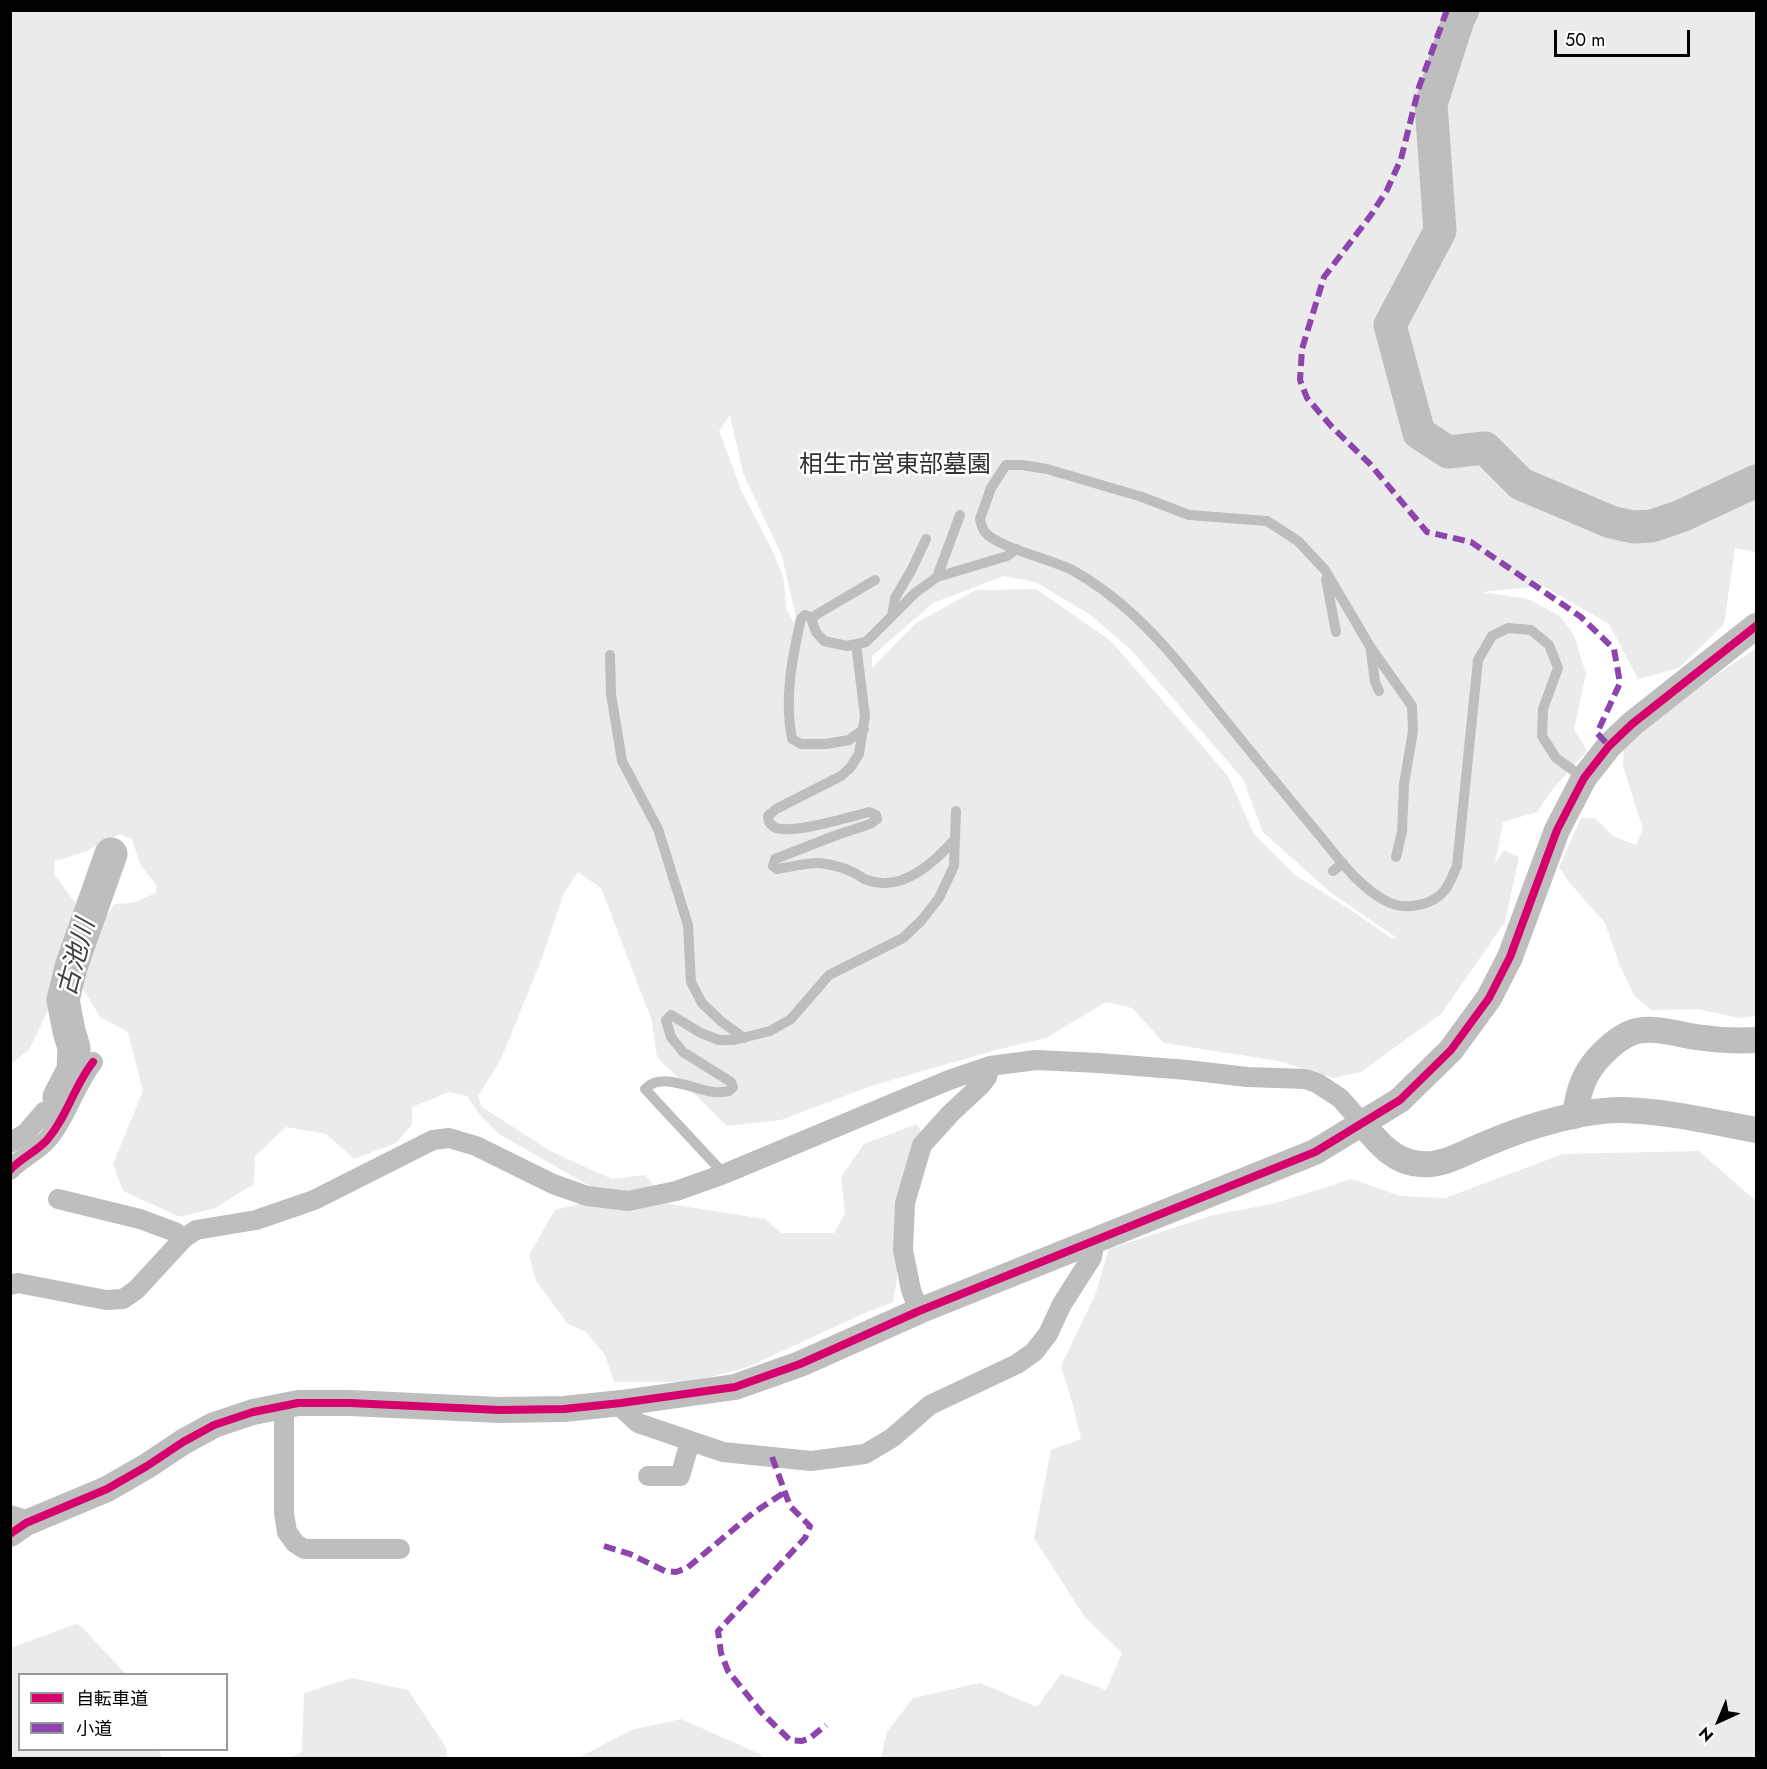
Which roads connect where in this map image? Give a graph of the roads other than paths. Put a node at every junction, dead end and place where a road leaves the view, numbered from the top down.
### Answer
1 (960, 515) dead end
2 (926, 539) dead end
3 (1017, 549) junction
4 (1324, 570) junction
5 (937, 577) junction
6 (875, 580) dead end
7 (892, 617) junction
8 (813, 618) junction
9 (1756, 626) edge
10 (1336, 632) dead end
11 (856, 644) junction
12 (1371, 648) junction
13 (610, 655) dead end
14 (1379, 691) dead end
15 (864, 729) junction
16 (1584, 778) junction
17 (956, 811) dead end
18 (954, 840) junction
19 (1396, 857) dead end
20 (1343, 863) junction
21 (1332, 871) dead end
22 (744, 1038) junction
23 (1756, 1040) edge
24 (93, 1062) dead end
25 (990, 1066) junction
26 (1575, 1116) junction
27 (60, 1122) junction
28 (1363, 1124) junction
29 (1756, 1130) edge
30 (10, 1143) edge
31 (10, 1170) edge
32 (724, 1174) junction
33 (58, 1199) dead end
34 (184, 1238) junction
35 (1095, 1240) junction
36 (10, 1285) edge
37 (919, 1311) junction
38 (621, 1403) junction
39 (281, 1406) junction
40 (690, 1442) junction
41 (648, 1476) dead end
42 (16, 1524) edge
43 (400, 1549) dead end

1 - 5 lane
2 - 7 lane
3 - 4 lane
3 - 5 lane
3 - 20 lane
4 - 10 lane
4 - 12 lane
5 - 7 lane
6 - 8 lane
7 - 11 lane
8 - 11 lane
8 - 15 lane
9 - 16 street
11 - 15 lane
12 - 14 lane
12 - 19 lane
13 - 22 lane
15 - 18 lane
16 - 20 lane
16 - 28 street
17 - 18 lane
18 - 22 lane
20 - 21 lane
22 - 32 lane
23 - 26 street
24 - 27 street
25 - 28 street
25 - 32 street
25 - 37 street
26 - 28 street
26 - 29 street
27 - 30 street
27 - 31 street
28 - 35 street
32 - 34 street
33 - 34 street
34 - 36 street
35 - 37 street
35 - 40 street
37 - 38 street
38 - 39 street
38 - 40 street
39 - 42 street
39 - 43 street
40 - 41 street

